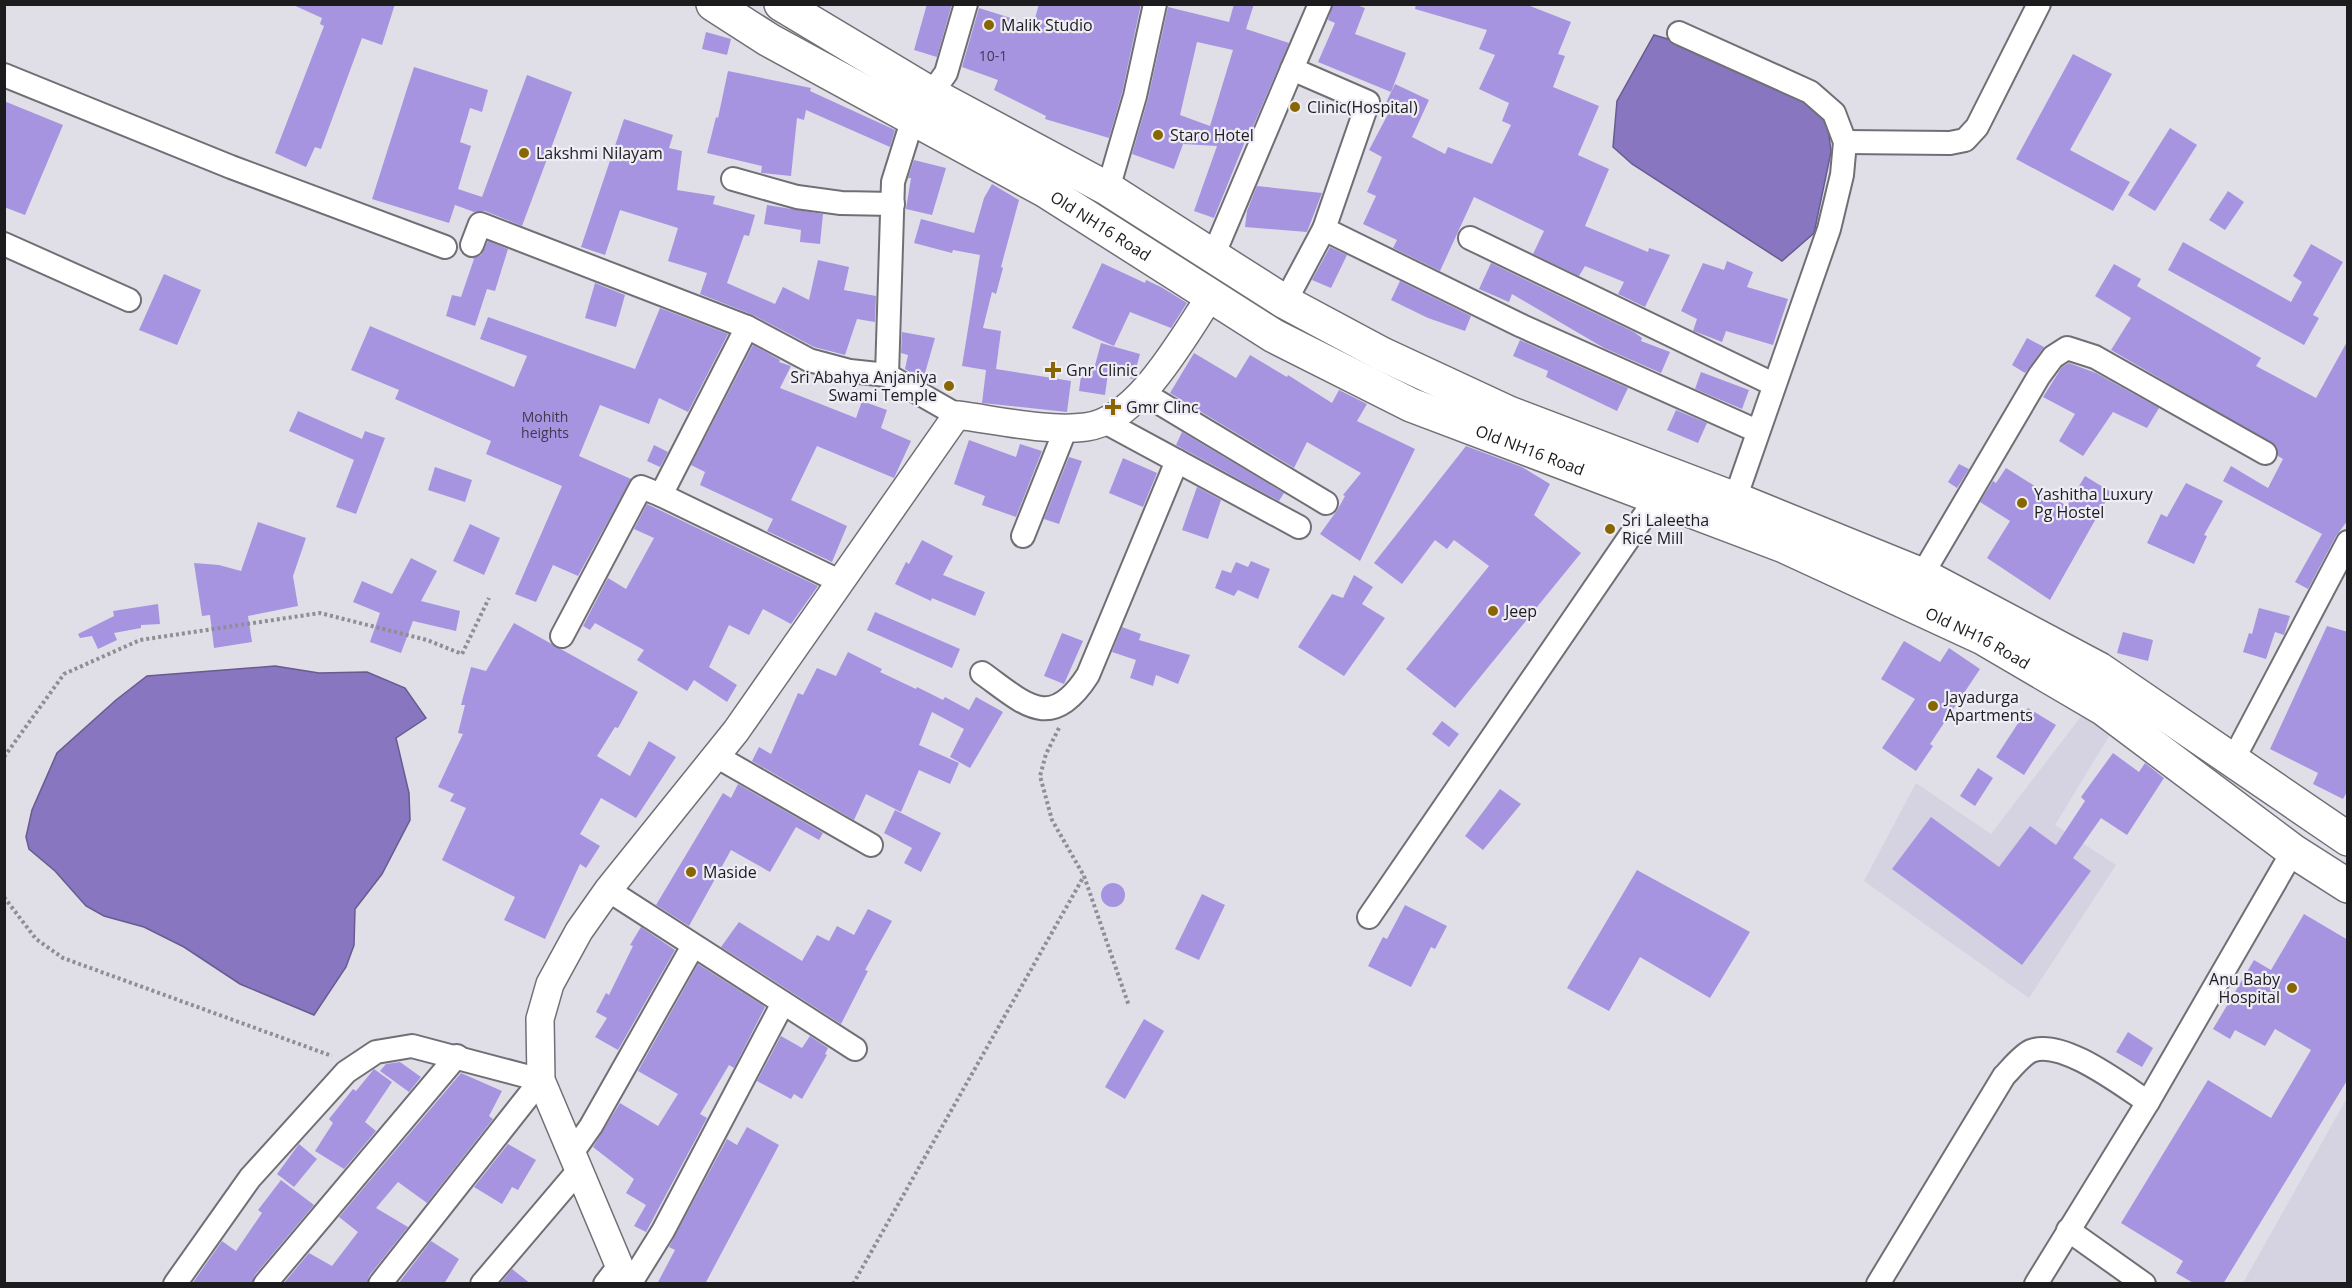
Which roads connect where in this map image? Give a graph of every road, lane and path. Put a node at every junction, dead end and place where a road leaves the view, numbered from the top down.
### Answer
1 (713, 4) edge
2 (966, 4) edge
3 (1155, 4) edge
4 (1320, 4) edge
5 (2039, 4) edge
6 (789, 6) edge
7 (1679, 33) dead end
8 (1292, 69) junction
9 (4, 75) edge
10 (922, 106) junction
11 (1845, 142) junction
12 (733, 179) dead end
13 (1108, 189) junction
14 (893, 204) junction
15 (1324, 229) junction
16 (1470, 238) dead end
17 (4, 244) edge
18 (472, 245) dead end
19 (445, 247) dead end
20 (1212, 256) junction
21 (1210, 297) junction
22 (129, 300) dead end
23 (1285, 302) junction
24 (747, 327) junction
25 (887, 375) junction
26 (1773, 384) junction
27 (1143, 393) junction
28 (957, 415) junction
29 (1105, 422) junction
30 (1066, 428) junction
31 (1757, 431) junction
32 (2265, 453) dead end
33 (1177, 461) junction
34 (661, 495) junction
35 (1657, 497) junction
36 (1735, 499) junction
37 (1326, 503) dead end
38 (1299, 527) dead end
39 (1023, 536) dead end
40 (2348, 542) edge
41 (1922, 575) junction
42 (841, 582) junction
43 (489, 598) dead end
44 (562, 636) dead end
45 (982, 673) dead end
46 (1075, 695) junction
47 (716, 756) junction
48 (4, 757) edge
49 (2233, 760) junction
50 (2348, 839) edge
51 (871, 845) dead end
52 (2292, 851) junction
53 (1084, 876) junction
54 (2348, 886) edge
55 (608, 891) junction
56 (4, 897) edge
57 (1369, 917) dead end
58 (693, 946) junction
59 (783, 1004) junction
60 (1129, 1006) dead end
61 (855, 1049) dead end
62 (457, 1056) junction
63 (346, 1072) junction
64 (541, 1080) junction
65 (2148, 1102) junction
66 (575, 1161) junction
67 (2068, 1230) junction
68 (620, 1279) edge
69 (175, 1284) edge
70 (265, 1284) edge
71 (380, 1284) edge
72 (482, 1284) edge
73 (853, 1284) edge
74 (1878, 1284) edge
75 (2036, 1284) edge
76 (2144, 1284) edge

1 - 10 main road, Old NH16 Road
2 - 10 street
3 - 13 street
4 - 8 street
5 - 11 street
6 - 10 main road, Old NH16 Road
7 - 11 street
8 - 15 street
8 - 20 street
9 - 19 street
10 - 13 main road, Old NH16 Road
10 - 14 street
10 - 21 main road, Old NH16 Road
11 - 26 street
12 - 14 street
13 - 20 main road, Old NH16 Road
14 - 25 street
15 - 23 street
15 - 31 street
16 - 26 street
17 - 22 street
18 - 24 street
20 - 23 main road, Old NH16 Road
21 - 27 street
21 - 35 main road, Old NH16 Road
23 - 36 main road, Old NH16 Road
24 - 25 street
24 - 34 street
25 - 28 street
26 - 31 street
27 - 29 street
27 - 37 street
28 - 30 street
28 - 42 street
29 - 30 street
29 - 33 street
30 - 39 street
31 - 36 street
32 - 41 street
33 - 38 street
33 - 46 street
34 - 42 street
34 - 44 street
35 - 52 main road, Old NH16 Road
35 - 57 street
36 - 41 main road, Old NH16 Road
40 - 49 street
41 - 49 main road, Old NH16 Road
42 - 47 street
43 - 48 path
45 - 46 street
46 - 53 path
47 - 51 street
47 - 55 street
49 - 50 main road, Old NH16 Road
52 - 54 main road, Old NH16 Road
52 - 65 street
53 - 60 path
53 - 73 path
55 - 58 street
55 - 64 street
56 - 63 path
58 - 59 street
58 - 66 street
59 - 61 street
59 - 68 street
62 - 63 street
62 - 64 street
62 - 70 street
63 - 69 street
64 - 66 street
64 - 71 street
65 - 67 street
65 - 74 street
66 - 68 street
66 - 72 street
67 - 75 street
67 - 76 street

